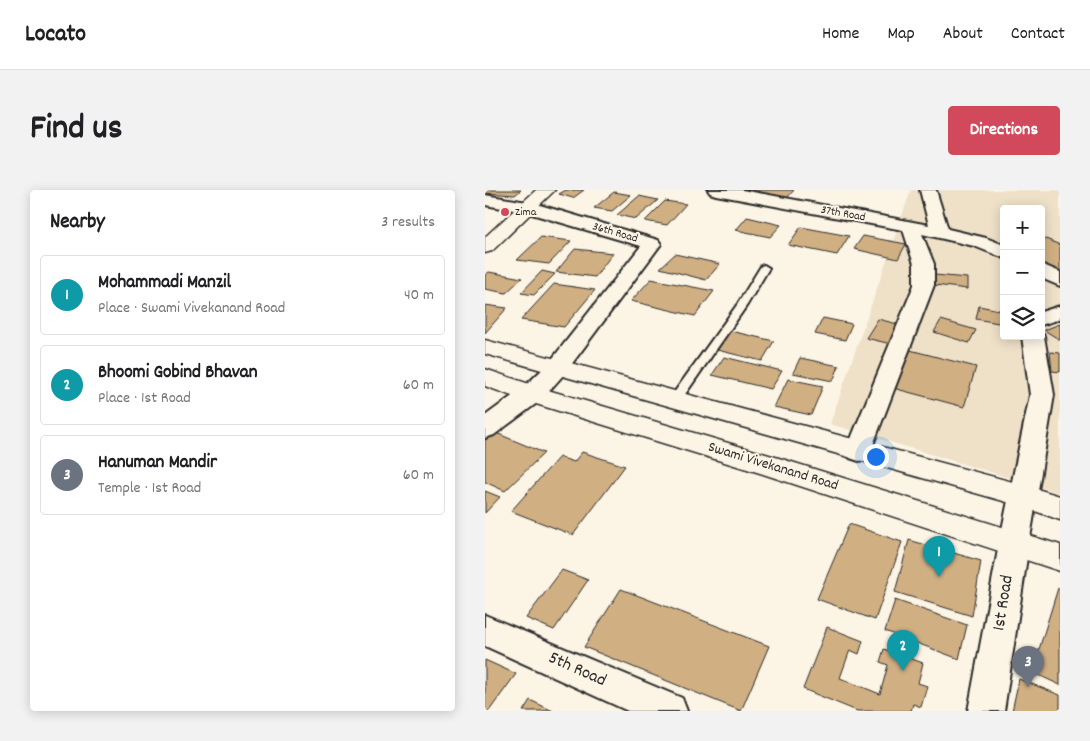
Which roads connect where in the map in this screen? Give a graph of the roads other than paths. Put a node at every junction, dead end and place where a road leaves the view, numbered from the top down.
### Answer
1 (546, 190) edge
2 (716, 190) edge
3 (928, 190) edge
4 (485, 200) edge
5 (527, 207) junction
6 (911, 226) junction
7 (940, 232) junction
8 (485, 246) edge
9 (1000, 250) edge
10 (764, 268) dead end
11 (1045, 272) edge
12 (1060, 280) edge
13 (1060, 312) edge
14 (1045, 318) edge
15 (1034, 340) edge
16 (485, 347) edge
17 (557, 368) junction
18 (485, 376) edge
19 (532, 394) junction
20 (675, 400) junction
21 (485, 429) edge
22 (859, 451) junction
23 (1024, 496) junction
24 (1060, 508) edge
25 (1014, 544) junction
26 (1060, 558) edge
27 (485, 630) edge
28 (669, 711) edge
29 (986, 711) edge

1 - 5 main road
2 - 6 street, 37th Road
3 - 7 street
4 - 5 street, 36th Road
5 - 8 main road
5 - 17 street, 36th Road
6 - 7 street, 37th Road
6 - 22 street
7 - 9 street, 37th Road
10 - 20 lane
11 - 12 street
13 - 14 street
15 - 23 street, 1st Road
16 - 17 main road
17 - 19 street
17 - 20 main road
18 - 19 main road, Swami Vivekanand Road
19 - 21 street
19 - 25 main road, Swami Vivekanand Road
20 - 22 main road
22 - 23 main road
23 - 24 main road
23 - 25 street, 1st Road
25 - 26 main road, Swami Vivekanand Road
25 - 29 street, 1st Road
27 - 28 street, 5th Road

